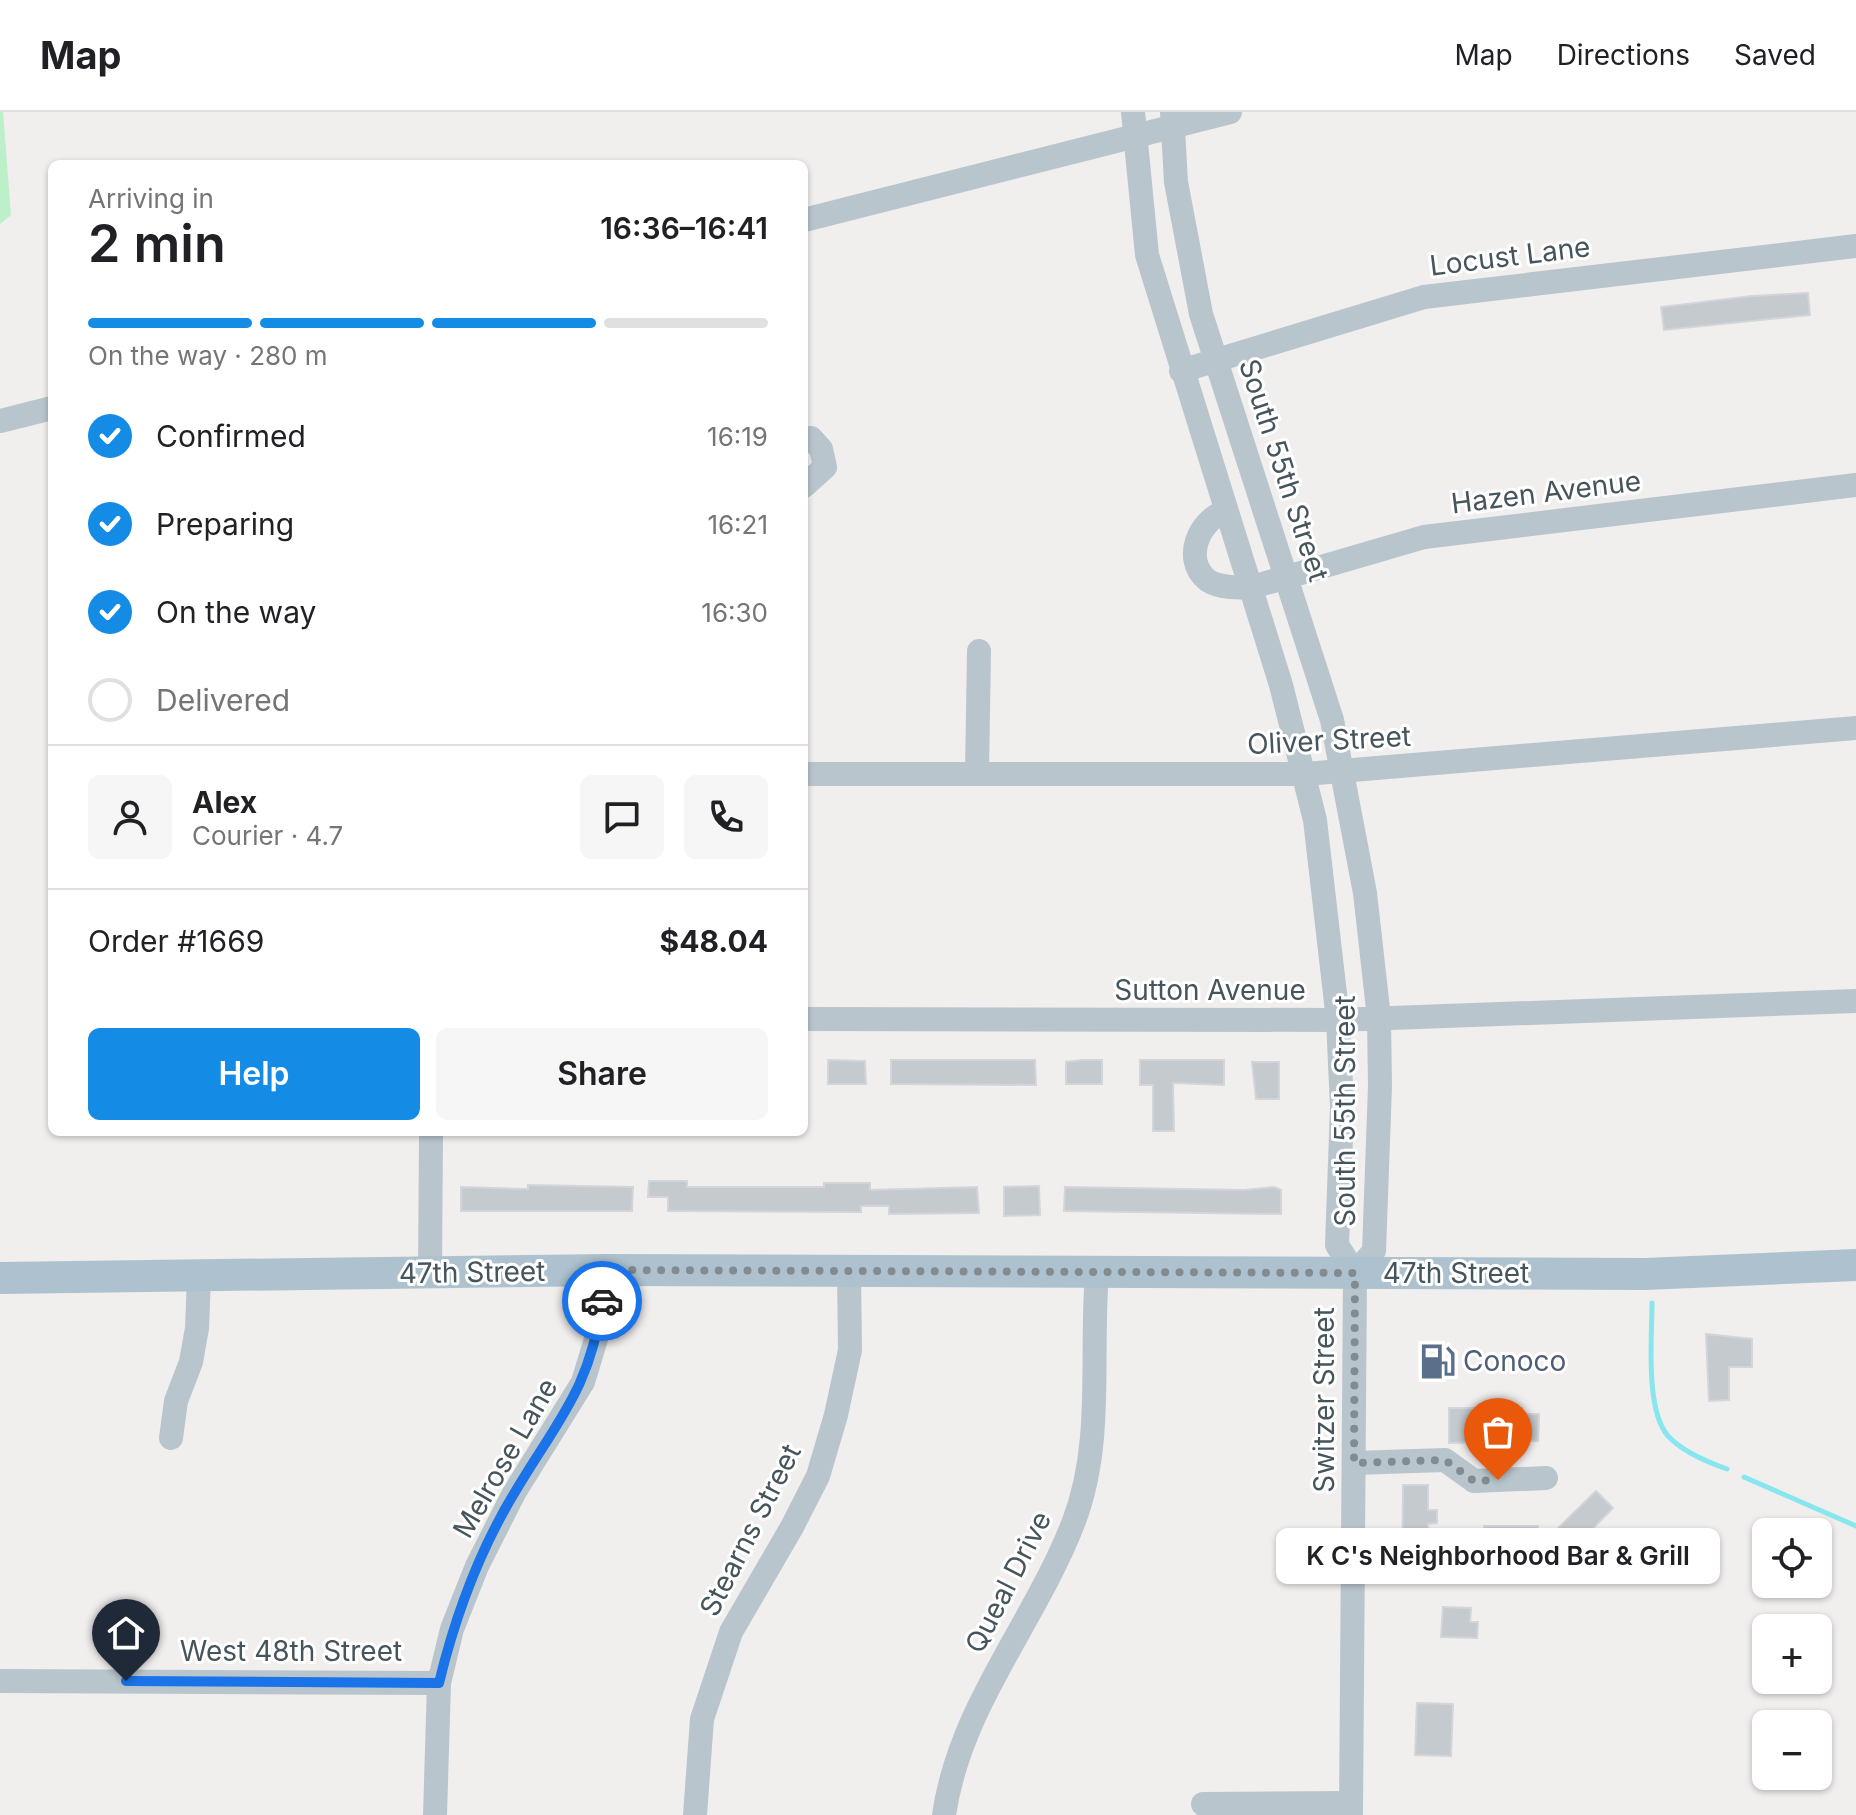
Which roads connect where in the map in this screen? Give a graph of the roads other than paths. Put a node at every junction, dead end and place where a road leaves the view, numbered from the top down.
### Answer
1 (1230, 112) edge
2 (1172, 120) edge
3 (1135, 124) edge
4 (808, 219) edge
5 (1856, 246) edge
6 (1217, 359) junction
7 (1181, 371) junction
8 (48, 409) edge
9 (0, 421) edge
10 (808, 438) edge
11 (808, 482) edge
12 (1856, 485) edge
13 (1224, 512) junction
14 (1287, 576) junction
15 (1249, 588) junction
16 (979, 651) dead end
17 (1856, 728) edge
18 (1344, 772) junction
19 (977, 773) junction
20 (808, 774) edge
21 (1305, 774) junction
22 (1856, 1001) edge
23 (1379, 1018) junction
24 (808, 1019) edge
25 (1338, 1020) junction
26 (431, 1136) edge
27 (1856, 1265) edge
28 (606, 1270) junction
29 (849, 1271) junction
30 (430, 1272) junction
31 (1355, 1273) junction
32 (1097, 1274) junction
33 (199, 1277) junction
34 (0, 1278) edge
35 (171, 1438) dead end
36 (1354, 1463) junction
37 (1546, 1478) dead end
38 (0, 1681) edge
39 (439, 1683) junction
40 (1203, 1804) dead end
41 (1351, 1809) edge
42 (435, 1815) edge
43 (695, 1815) edge
44 (944, 1815) edge

1 - 2 street
2 - 3 street
2 - 6 street, South 55th Street
3 - 4 street
3 - 7 street, South 55th Street
5 - 6 street, Locust Lane
6 - 7 street, Locust Lane
6 - 14 street, South 55th Street
7 - 13 street, South 55th Street
8 - 9 street
10 - 11 street
12 - 14 street, Hazen Avenue
13 - 15 street, South 55th Street
13 - 15 street
14 - 15 street, Hazen Avenue
14 - 18 street, South 55th Street
15 - 21 street, South 55th Street
16 - 19 street
17 - 18 street, Oliver Street
18 - 21 street, Oliver Street
18 - 23 street, South 55th Street
19 - 20 street, Oliver Street
19 - 21 street, Oliver Street
21 - 25 street, South 55th Street
22 - 23 street, Sutton Avenue
23 - 25 street, Sutton Avenue
23 - 31 street, South 55th Street
24 - 25 street, Sutton Avenue
25 - 31 street, South 55th Street
26 - 30 street
27 - 31 main road, 47th Street
28 - 29 main road, 47th Street
28 - 30 main road, 47th Street
28 - 39 street, Melrose Lane
29 - 32 main road, 47th Street
29 - 43 street, Stearns Street
30 - 33 main road, 47th Street
31 - 32 main road, 47th Street
31 - 36 street, Switzer Street
32 - 44 street, Queal Drive
33 - 34 main road, 47th Street
33 - 35 street
36 - 37 street
36 - 41 street, Switzer Street
38 - 39 street, West 48th Street
39 - 42 street, Melrose Lane
40 - 41 street

